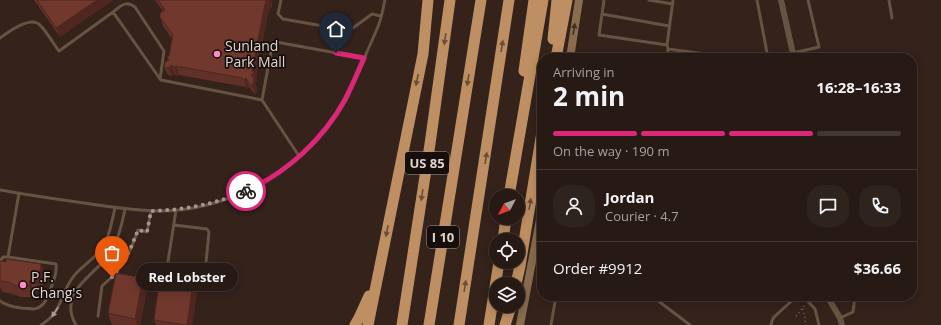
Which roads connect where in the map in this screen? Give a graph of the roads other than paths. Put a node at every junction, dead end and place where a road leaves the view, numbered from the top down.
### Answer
1 (281, 0) edge
2 (385, 0) edge
3 (428, 0) edge
4 (450, 0) edge
5 (481, 0) edge
6 (509, 0) edge
7 (534, 0) edge
8 (543, 0) edge
9 (557, 0) edge
10 (567, 0) edge
11 (578, 0) edge
12 (604, 0) edge
13 (649, 0) edge
14 (757, 0) edge
15 (782, 0) edge
16 (808, 0) edge
17 (889, 0) edge
18 (673, 2) edge
19 (113, 12) junction
20 (602, 14) junction
21 (381, 16) junction
22 (892, 18) dead end
23 (669, 26) junction
24 (0, 38) edge
25 (667, 45) junction
26 (668, 49) junction
27 (552, 53) edge
28 (557, 53) edge
29 (571, 53) edge
30 (668, 53) edge
31 (698, 53) edge
32 (767, 53) edge
33 (794, 53) edge
34 (800, 53) edge
35 (364, 58) junction
36 (160, 79) junction
37 (262, 100) junction
38 (300, 156) junction
39 (537, 162) edge
40 (512, 183) junction
41 (511, 189) edge
42 (0, 190) edge
43 (19, 193) junction
44 (115, 208) junction
45 (125, 209) junction
46 (176, 210) junction
47 (151, 211) junction
48 (174, 225) junction
49 (537, 235) edge
50 (8, 257) junction
51 (0, 260) edge
52 (498, 269) edge
53 (378, 273) junction
54 (518, 277) edge
55 (0, 301) edge
56 (555, 301) edge
57 (660, 301) edge
58 (792, 301) edge
59 (807, 301) edge
60 (830, 301) edge
61 (854, 301) edge
62 (509, 313) edge
63 (98, 316) dead end
64 (840, 318) junction
65 (41, 325) edge
66 (76, 325) edge
67 (355, 325) edge
68 (368, 325) edge
69 (402, 325) edge
70 (429, 325) edge
71 (459, 325) edge
72 (489, 325) edge
73 (505, 325) edge
74 (520, 325) edge
75 (551, 325) edge
76 (690, 325) edge
77 (771, 325) edge
78 (819, 325) edge
79 (842, 325) edge

1 - 21 lane
2 - 21 lane
3 -> 53 highway
4 -> 69 highway, US 85
5 -> 70 highway, I 10
71 -> 6 highway, I 10
7 - 40 highway
8 - 40 highway
9 - 27 highway
10 - 28 highway
29 -> 11 main road
12 - 20 lane
13 - 18 lane
14 - 32 lane
15 - 33 street
16 - 34 lane
17 - 22 lane
18 - 23 lane
19 - 24 lane
19 - 36 lane
19 - 36 lane
20 - 23 lane
20 - 25 lane
21 - 35 lane
23 - 25 lane
25 - 26 lane
26 - 30 lane
26 - 31 lane
35 - 37 lane
35 - 38 lane
36 - 37 lane
37 - 38 lane
38 - 46 lane
54 -> 39 highway
40 - 41 highway
42 - 43 lane
43 - 44 lane
43 - 50 lane
44 - 45 lane
44 -> 65 lane
45 - 47 lane
45 - 66 lane
46 - 47 lane
46 - 48 lane
47 - 63 lane
48 - 48 lane
49 - 74 main road
50 - 51 lane
50 - 55 lane
52 - 72 highway
53 - 67 highway
53 - 68 highway
56 - 75 lane
57 - 76 lane
58 - 77 lane
59 - 78 lane
60 - 64 street
61 - 64 lane
62 - 73 highway
64 - 79 street

